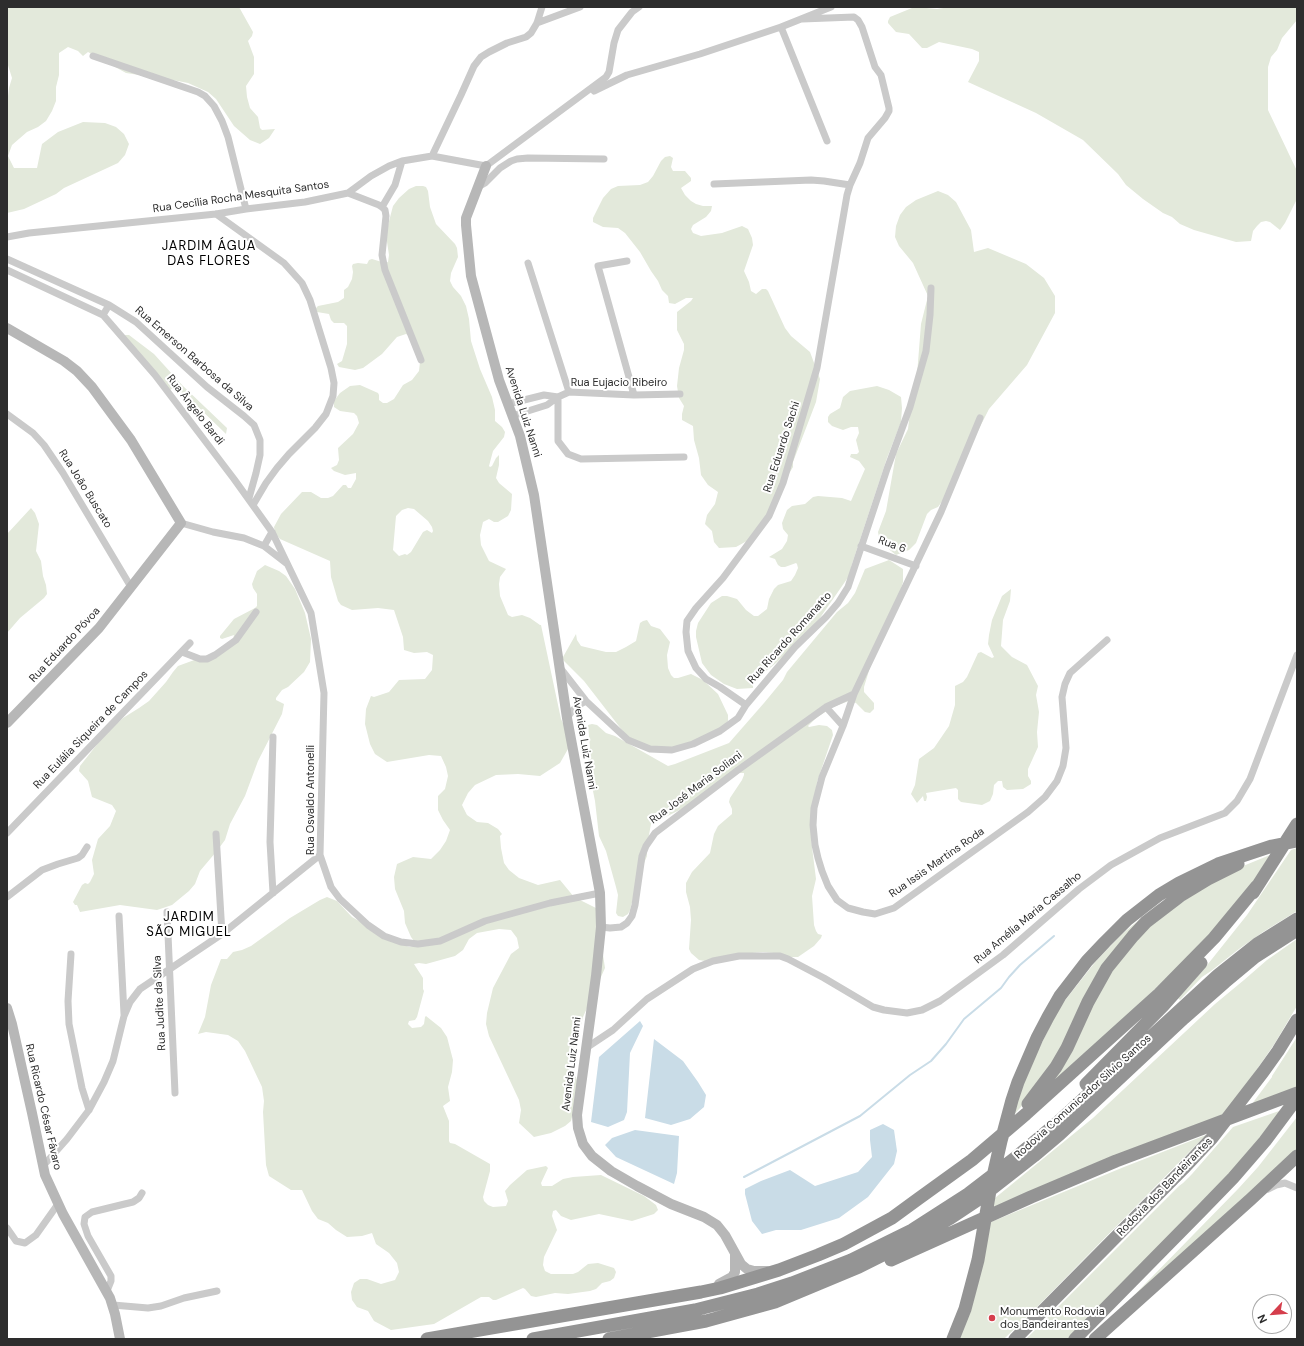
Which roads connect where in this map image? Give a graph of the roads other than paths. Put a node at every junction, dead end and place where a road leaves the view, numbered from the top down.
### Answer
1 (542, 7) edge
2 (580, 7) edge
3 (639, 7) edge
4 (831, 7) edge
5 (802, 19) junction
6 (537, 24) junction
7 (782, 27) junction
8 (93, 56) dead end
9 (583, 95) junction
10 (827, 141) dead end
11 (432, 156) junction
12 (604, 159) dead end
13 (402, 161) junction
14 (486, 166) junction
15 (714, 184) dead end
16 (850, 185) junction
17 (477, 188) junction
18 (348, 193) junction
19 (382, 207) junction
20 (246, 209) junction
21 (216, 214) junction
22 (10, 236) edge
23 (7, 241) edge
24 (7, 260) edge
25 (627, 261) dead end
26 (528, 263) dead end
27 (7, 270) edge
28 (931, 288) dead end
29 (109, 305) junction
30 (103, 314) junction
31 (7, 328) edge
32 (421, 360) dead end
33 (569, 392) junction
34 (680, 394) dead end
35 (634, 395) junction
36 (558, 397) junction
37 (508, 404) junction
38 (7, 414) edge
39 (512, 416) junction
40 (980, 418) dead end
41 (684, 457) dead end
42 (248, 498) junction
43 (253, 505) junction
44 (181, 523) junction
45 (272, 532) junction
46 (264, 546) junction
47 (861, 546) junction
48 (288, 564) junction
49 (916, 566) junction
50 (131, 587) junction
51 (256, 612) dead end
52 (1107, 640) dead end
53 (190, 643) dead end
54 (182, 652) junction
55 (1297, 655) edge
56 (559, 667) junction
57 (577, 690) junction
58 (854, 694) junction
59 (563, 695) junction
60 (586, 701) junction
61 (746, 705) junction
62 (826, 708) junction
63 (567, 718) junction
64 (7, 723) edge
65 (843, 726) junction
66 (273, 737) dead end
67 (1297, 824) edge
68 (7, 833) edge
69 (216, 834) dead end
70 (1297, 841) edge
71 (1297, 845) edge
72 (87, 847) dead end
73 (320, 856) junction
74 (1258, 885) junction
75 (272, 893) junction
76 (600, 893) junction
77 (7, 897) edge
78 (167, 912) dead end
79 (119, 916) dead end
80 (1297, 919) edge
81 (601, 927) junction
82 (1297, 930) edge
83 (222, 934) junction
84 (71, 954) dead end
85 (170, 970) junction
86 (7, 1008) edge
87 (124, 1016) junction
88 (1297, 1020) edge
89 (586, 1048) junction
90 (175, 1092) dead end
91 (1297, 1093) edge
92 (1297, 1098) edge
93 (89, 1110) junction
94 (1297, 1156) edge
95 (42, 1166) junction
96 (956, 1172) junction
97 (986, 1181) junction
98 (1297, 1188) edge
99 (142, 1194) dead end
100 (1251, 1199) junction
101 (58, 1204) junction
102 (7, 1228) edge
103 (735, 1253) junction
104 (779, 1270) junction
105 (107, 1291) junction
106 (216, 1291) dead end
107 (700, 1292) junction
108 (775, 1302) junction
109 (113, 1305) junction
110 (120, 1339) edge
111 (426, 1339) edge
112 (533, 1339) edge
113 (609, 1339) edge
114 (953, 1339) edge
115 (1015, 1339) edge
116 (1075, 1339) edge
117 (1095, 1339) edge

1 - 6 street
2 - 6 street
3 - 9 street
4 - 5 street
5 - 7 street
5 - 16 street, Rua Eduardo Sachi
6 - 11 street
7 - 9 street
7 - 10 street
8 - 20 street
9 - 14 street
11 - 13 street, Rua Cecília Rocha Mesquita Santos
11 - 14 street, Rua Cecília Rocha Mesquita Santos
12 - 17 street
13 - 18 street, Rua Cecília Rocha Mesquita Santos
13 - 19 street
14 - 17 street, Avenida Luiz Nanni
15 - 16 street
16 - 61 street, Rua Eduardo Sachi
17 - 37 street, Avenida Luiz Nanni
18 - 19 street
18 - 20 street, Rua Cecília Rocha Mesquita Santos
19 - 32 street
20 - 21 street, Rua Cecília Rocha Mesquita Santos
21 - 22 street, Rua Cecília Rocha Mesquita Santos
21 - 43 street
22 - 23 street, Rua Cecília Rocha Mesquita Santos
24 - 29 street, Rua Emerson Barbosa da Silva
25 - 35 street
26 - 33 street
27 - 30 street
28 - 47 street, Rua Ricardo Romanatto
29 - 30 street
29 - 42 street, Rua Emerson Barbosa da Silva
30 - 42 street, Rua Ângelo Bardi
31 - 44 street
33 - 35 street, Rua Eujacio Ribeiro
33 - 36 street, Rua Eujacio Ribeiro
34 - 35 street, Rua Eujacio Ribeiro
36 - 37 street, Rua Eujacio Ribeiro
36 - 39 street, Rua Eujacio Ribeiro
36 - 41 street
37 - 39 street, Avenida Luiz Nanni
38 - 50 street, Rua João Buscato
39 - 56 street, Avenida Luiz Nanni
40 - 49 street
42 - 43 street, Rua Ângelo Bardi
43 - 45 street, Rua Ângelo Bardi
44 - 46 street
44 - 50 street, Rua Eduardo Póvoa
45 - 46 street
45 - 48 street, Rua Ângelo Bardi
46 - 48 street
47 - 49 street, Rua 6
47 - 61 street, Rua Ricardo Romanatto
48 - 73 street, Rua Osvaldo Antonelli
49 - 58 street
50 - 64 street, Rua Eduardo Póvoa
51 - 54 street
52 - 65 street, Rua Issis Martins Roda
53 - 54 street, Rua Eulália Siqueira de Campos
54 - 68 street, Rua Eulália Siqueira de Campos
55 - 89 street, Rua Amélia Maria Cassalho
56 - 57 street, Rua Ricardo Romanatto
56 - 59 street, Avenida Luiz Nanni
57 - 59 street
57 - 60 street, Rua Ricardo Romanatto
58 - 62 street, Rua José Maria Soliani
58 - 65 street
59 - 63 street, Avenida Luiz Nanni
60 - 61 street, Rua Ricardo Romanatto
60 - 63 street
62 - 65 street
62 - 81 street, Rua José Maria Soliani
63 - 76 street, Avenida Luiz Nanni
66 - 75 street
67 - 74 highway
69 - 83 street
70 - 114 highway
71 - 96 highway
72 - 77 street
73 - 75 street
73 - 76 street, Rua Osvaldo Antonelli
74 - 96 highway
74 - 97 highway
75 - 83 street
76 - 81 street, Avenida Luiz Nanni
78 - 85 street, Rua Judite da Silva
79 - 87 street
80 - 97 highway, Rodovia Comunicador Silvio Santos
81 - 89 street, Avenida Luiz Nanni
82 - 108 highway, Rodovia Comunicador Silvio Santos
83 - 85 street
84 - 93 street
85 - 87 street
85 - 90 street, Rua Judite da Silva
86 - 95 street, Rua Ricardo César Fávaro
87 - 93 street
88 - 115 highway, Rodovia dos Bandeirantes
89 - 103 street, Avenida Luiz Nanni
91 - 108 highway
92 - 116 highway
93 - 95 street
94 - 100 highway
95 - 101 street, Rua Ricardo César Fávaro
96 - 104 highway
97 - 112 highway, Rodovia Comunicador Silvio Santos
98 - 100 street
99 - 105 street
100 - 117 highway
101 - 102 street
101 - 105 street, Rua Ricardo César Fávaro
103 - 104 street, Avenida Luiz Nanni
103 - 107 street
104 - 107 highway
105 - 109 street, Rua Ricardo César Fávaro
106 - 109 street
107 - 111 highway
108 - 113 highway, Rodovia Comunicador Silvio Santos
109 - 110 street, Rua Ricardo César Fávaro

